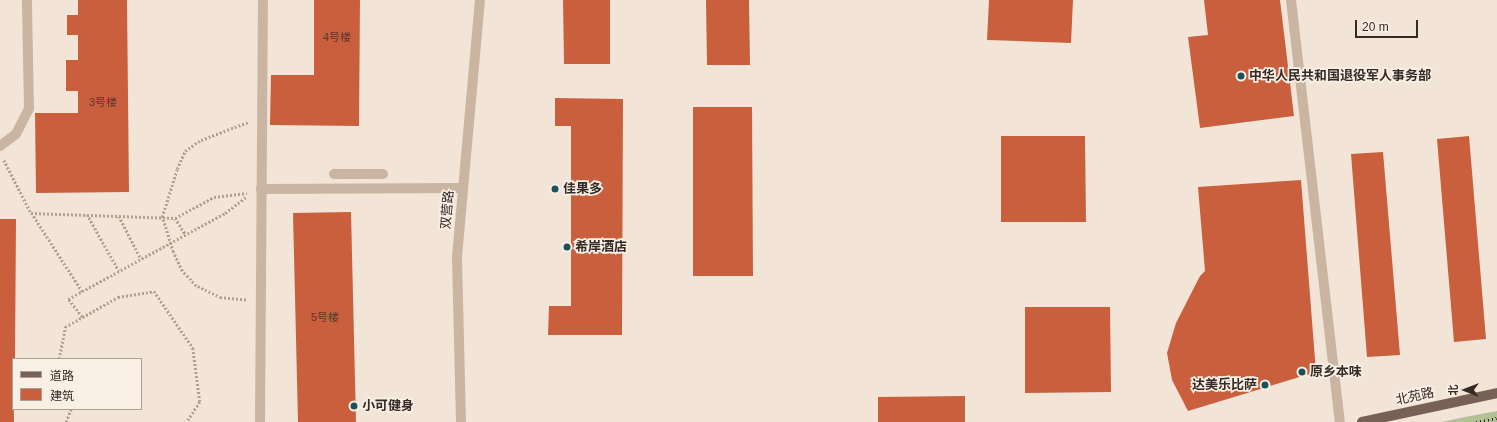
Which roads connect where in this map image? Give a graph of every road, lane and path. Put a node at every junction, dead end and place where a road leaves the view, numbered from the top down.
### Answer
1 (27, 0) edge
2 (263, 0) edge
3 (480, 0) edge
4 (1291, 0) edge
5 (262, 120) junction
6 (0, 146) edge
7 (3, 156) dead end
8 (334, 174) dead end
9 (384, 174) dead end
10 (464, 188) junction
11 (261, 189) junction
12 (31, 213) junction
13 (87, 214) junction
14 (119, 216) junction
15 (162, 217) junction
16 (175, 218) junction
17 (186, 235) junction
18 (170, 243) junction
19 (141, 259) junction
20 (119, 271) junction
21 (82, 292) junction
22 (260, 301) junction
23 (82, 317) junction
24 (59, 358) edge
25 (1497, 393) edge
26 (71, 410) edge
27 (66, 422) edge
28 (187, 422) edge
29 (260, 422) edge
30 (461, 422) edge
31 (1340, 422) edge
32 (1362, 422) edge

1 - 6 street
2 - 5 street
3 - 10 street, 双营路
4 - 31 street
5 - 11 street
5 - 15 path
7 - 12 path
8 - 9 street
10 - 11 street
10 - 30 street, 双营路
11 - 22 street
12 - 13 path
12 - 21 path
13 - 14 path
13 - 20 path
14 - 15 path
14 - 19 path
15 - 16 path
15 - 18 path
16 - 17 path
16 - 17 path
17 - 18 path
18 - 19 path
18 - 22 path
19 - 20 path
20 - 21 path
21 - 23 path
22 - 29 street
23 - 24 path
23 - 28 path
25 - 32 main road, 北苑路
26 - 27 path

